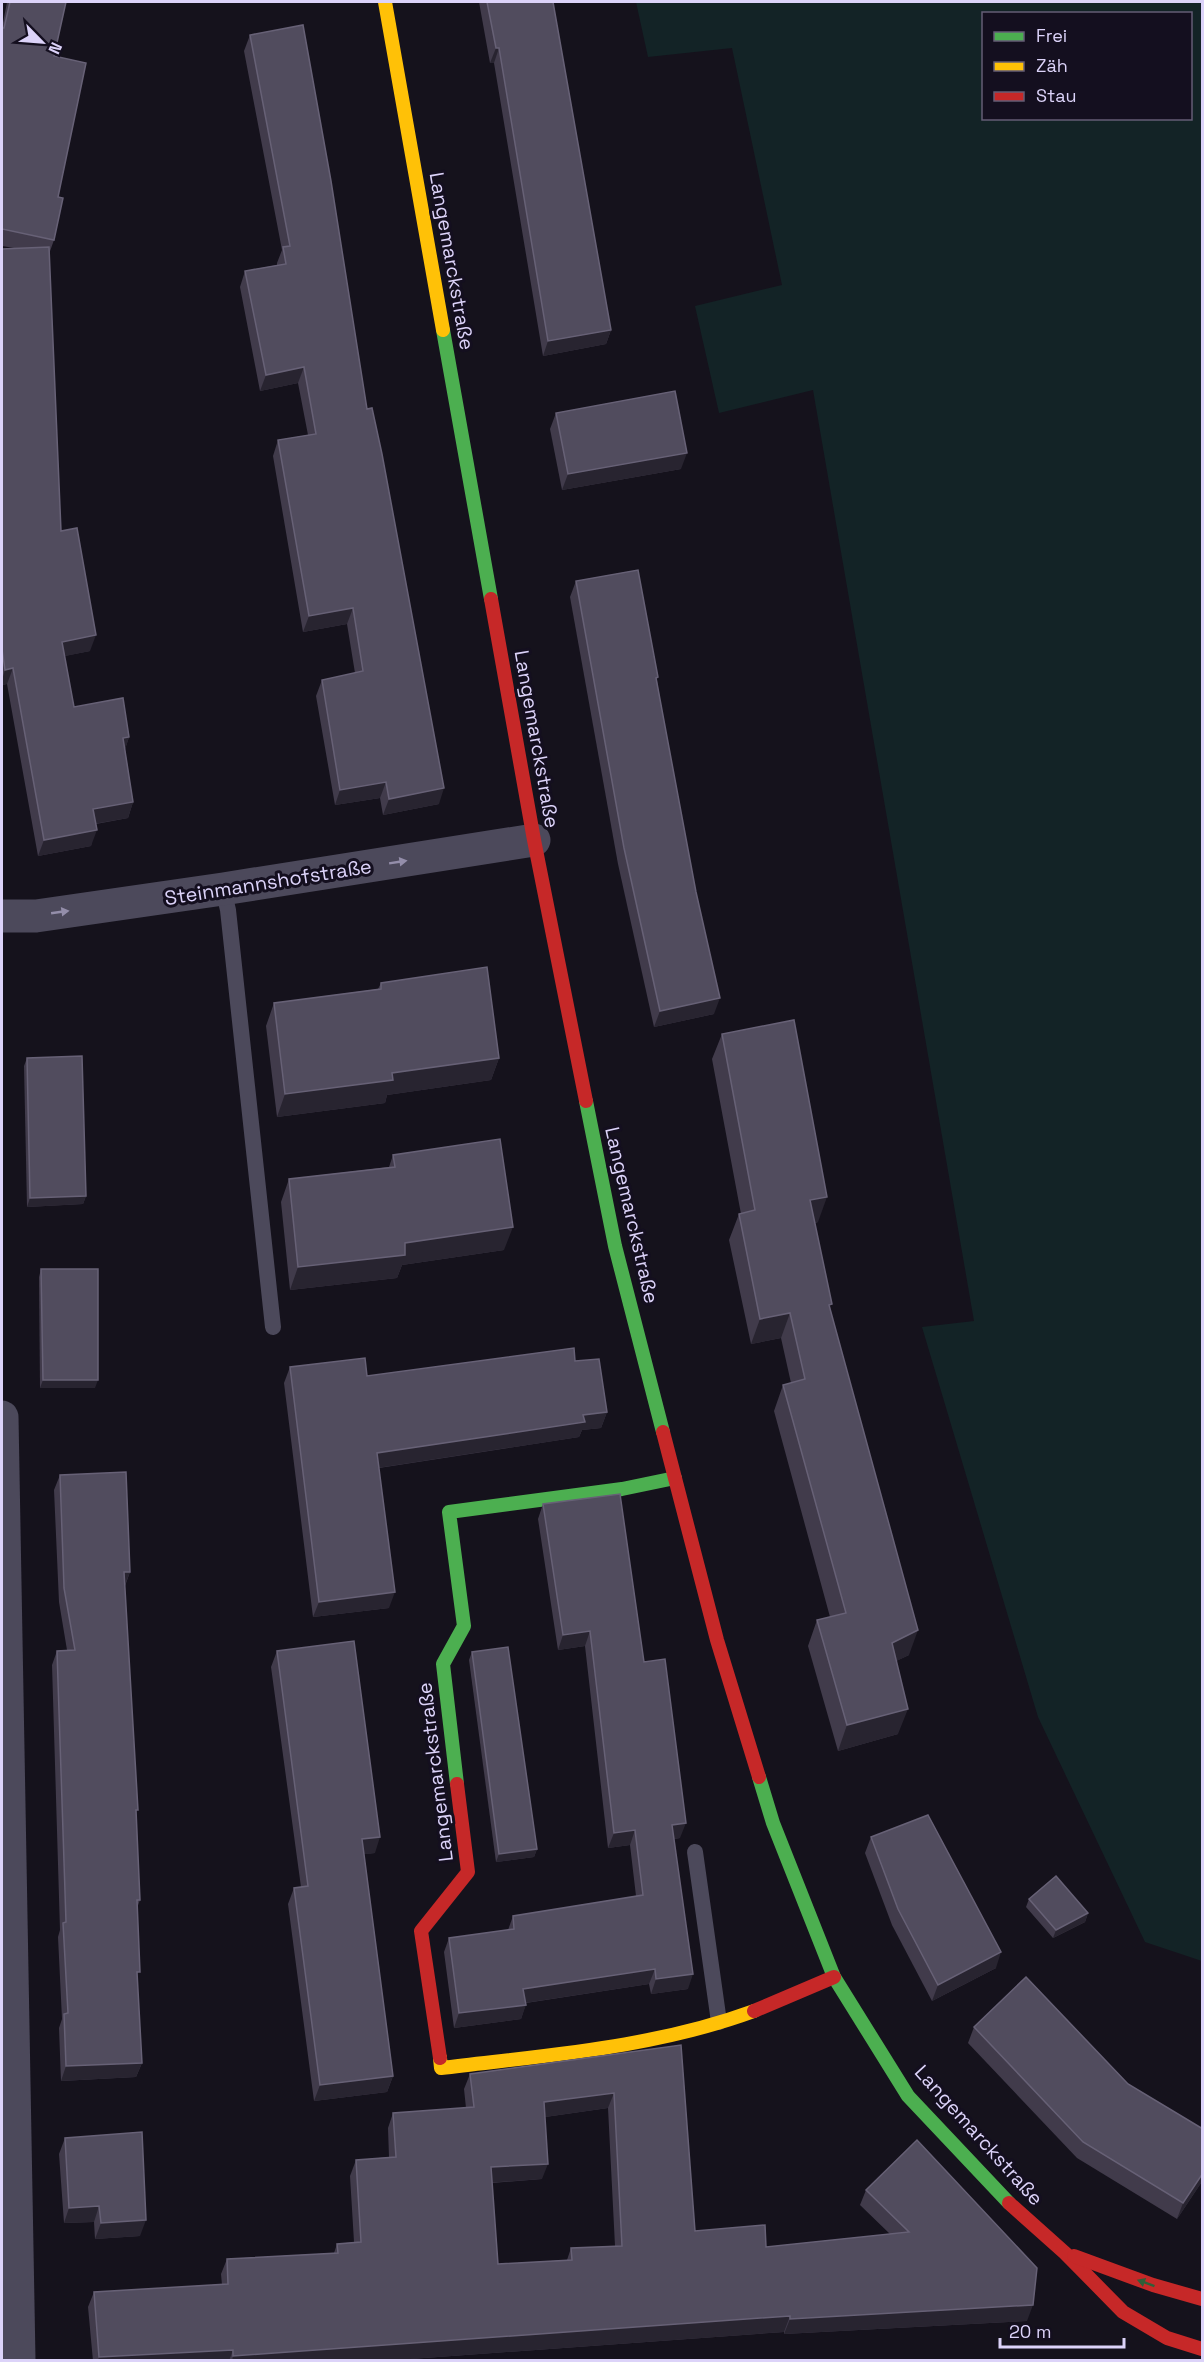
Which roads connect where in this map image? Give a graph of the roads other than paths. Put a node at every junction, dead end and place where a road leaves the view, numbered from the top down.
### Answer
1 (385, 2) edge
2 (534, 840) junction
3 (223, 889) junction
4 (2, 916) edge
5 (273, 1327) dead end
6 (2, 1418) edge
7 (675, 1478) junction
8 (4, 1788) edge
9 (695, 1852) dead end
10 (834, 1977) junction
11 (719, 2022) junction
12 (1065, 2253) junction
13 (1203, 2299) edge
14 (1202, 2349) edge
15 (1174, 2358) dead end
16 (19, 2361) edge

1 - 2 street, Langemarckstraße
3 -> 2 street, Steinmannshofstraße
2 - 7 street, Langemarckstraße
4 -> 3 street, Steinmannshofstraße
3 - 5 lane
6 - 8 street
7 - 10 street, Langemarckstraße
7 - 11 street, Langemarckstraße
8 - 16 street
9 - 11 lane
10 - 11 street, Langemarckstraße
10 - 12 street, Langemarckstraße
13 -> 12 street, Langemarckstraße
12 - 14 street, Langemarckstraße
14 - 15 street

